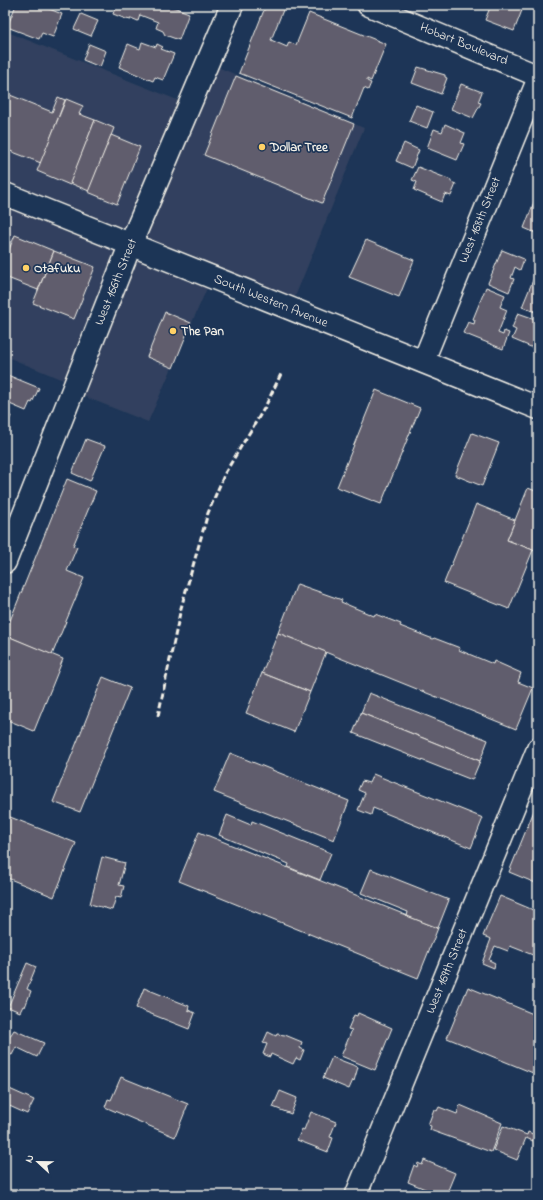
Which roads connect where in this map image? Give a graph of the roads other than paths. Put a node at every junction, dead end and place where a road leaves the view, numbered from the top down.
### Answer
1 (232, 5) edge
2 (368, 5) edge
3 (538, 76) edge
4 (538, 79) edge
5 (5, 194) edge
6 (131, 244) junction
7 (423, 362) junction
8 (538, 408) edge
9 (9, 539) edge
10 (5, 562) edge
11 (538, 748) edge
12 (356, 1195) edge

1 - 6 street, West 166th Street
2 - 3 street, Hobart Boulevard
4 - 7 street, West 168th Street
5 - 6 street, South Western Avenue
6 - 7 street, South Western Avenue
6 - 9 street, West 166th Street
7 - 8 street, South Western Avenue
9 - 10 street, West 166th Street
11 - 12 street, West 169th Street

